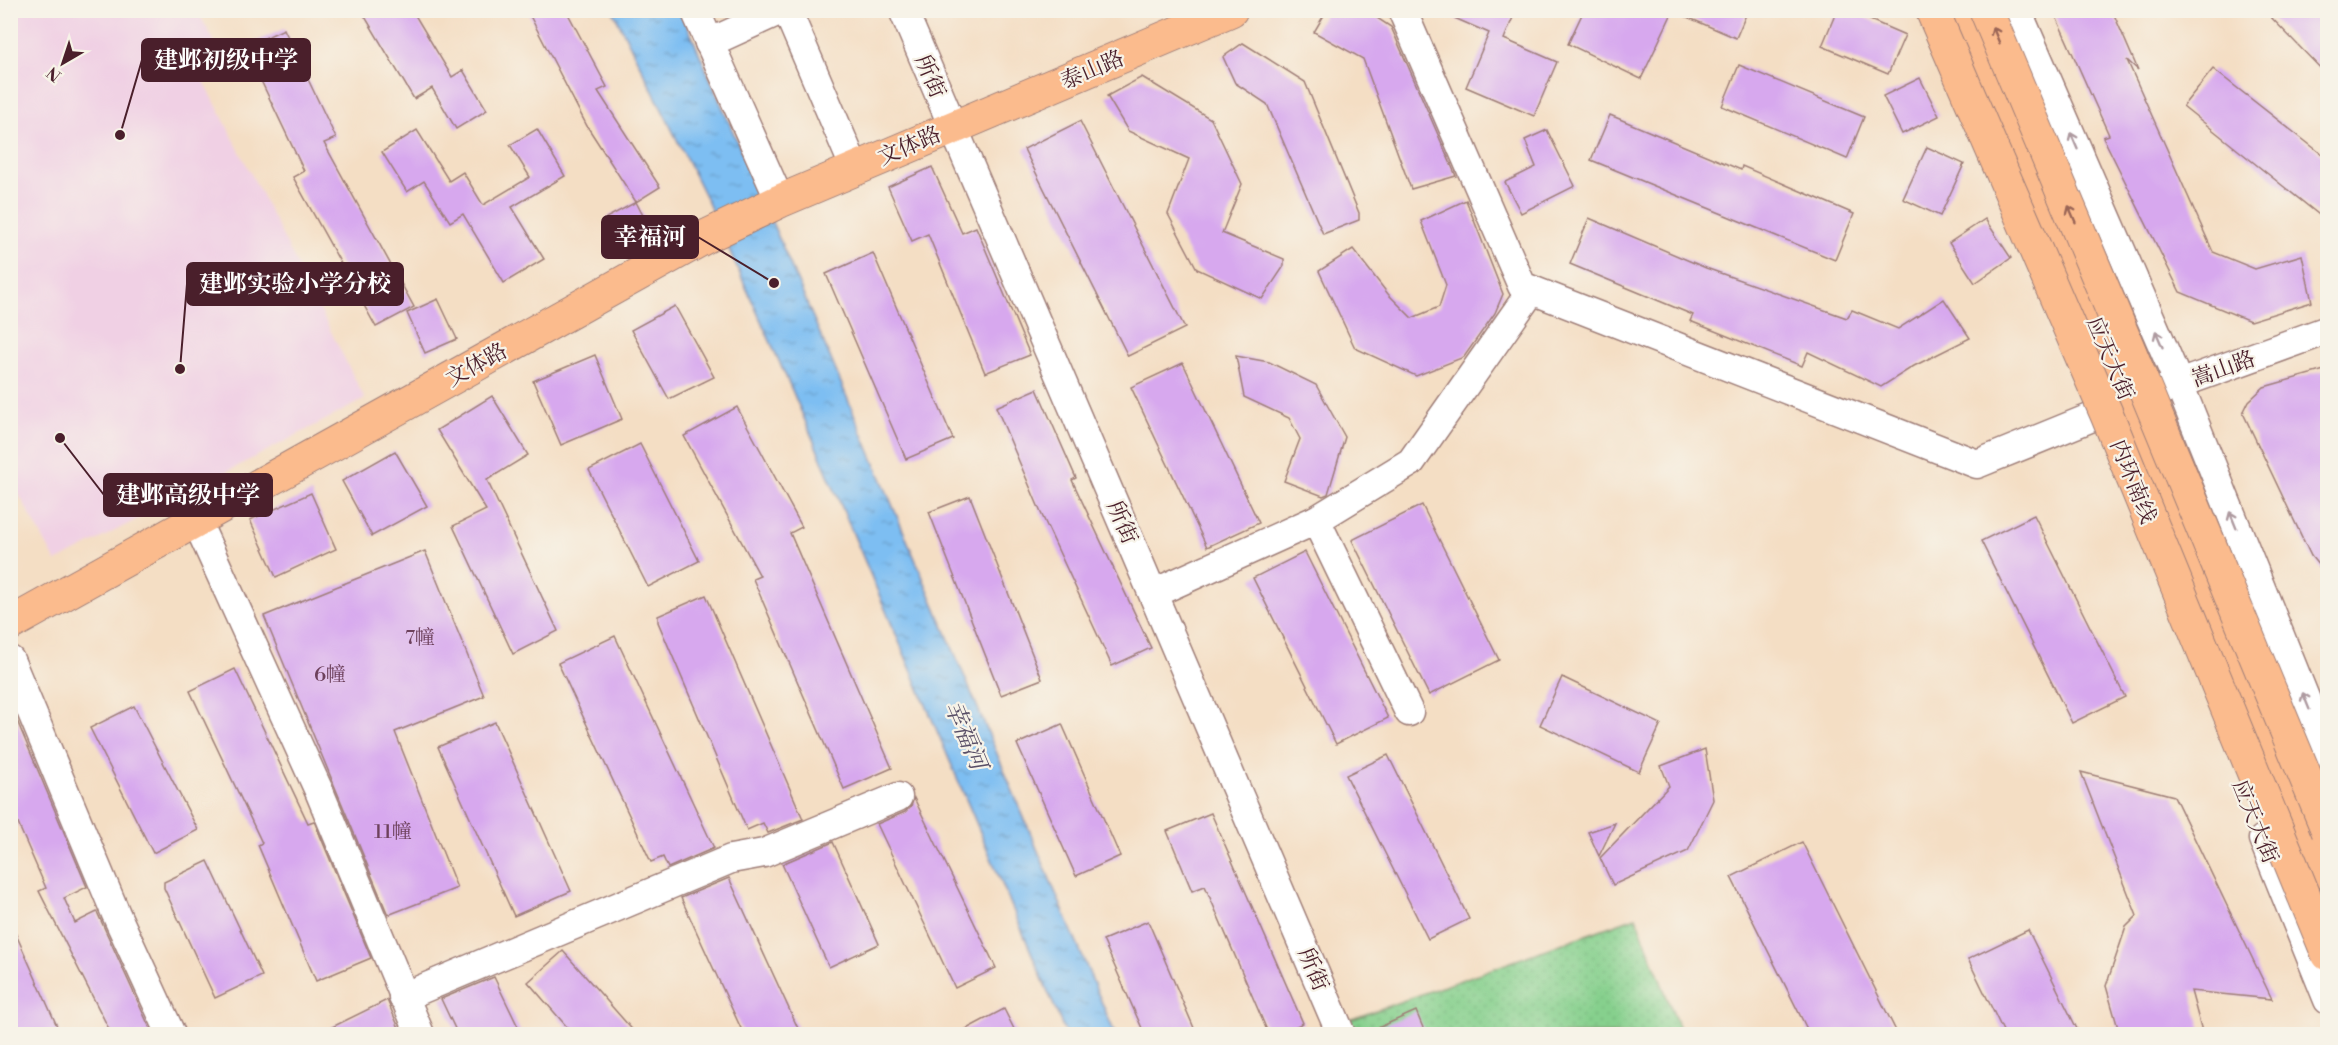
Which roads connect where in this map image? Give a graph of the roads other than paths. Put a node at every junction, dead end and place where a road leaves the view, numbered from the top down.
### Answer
1 (695, 10) edge
2 (781, 10) edge
3 (787, 10) edge
4 (903, 10) edge
5 (1231, 10) edge
6 (1402, 10) edge
7 (1932, 10) edge
8 (1943, 10) edge
9 (1962, 10) edge
10 (1986, 10) edge
11 (2017, 10) edge
12 (709, 43) junction
13 (953, 127) junction
14 (855, 169) junction
15 (774, 203) junction
16 (1532, 290) junction
17 (2328, 330) edge
18 (2179, 384) junction
19 (2124, 404) junction
20 (196, 520) junction
21 (1316, 520) junction
22 (1154, 593) junction
23 (10, 624) edge
24 (10, 660) edge
25 (1409, 712) dead end
26 (2328, 755) edge
27 (898, 797) dead end
28 (2328, 831) edge
29 (2328, 873) edge
30 (2328, 919) edge
31 (2328, 954) edge
32 (402, 997) junction
33 (2328, 1000) edge
34 (171, 1035) edge
35 (420, 1035) edge
36 (1341, 1035) edge

1 - 12 street
2 - 12 street
3 - 14 street
4 - 13 street, 所街
5 - 13 main road, 泰山路
6 - 16 street
7 - 31 main road, 内环南线, bridge
8 - 19 main road, 应天大街
9 - 19 main road, 应天大街
28 -> 10 main road, 内环南线, bridge
18 -> 11 street
12 - 15 street
13 - 14 main road, 文体路
13 - 22 street, 所街
14 - 15 main road, 文体路
15 - 20 main road, 文体路
16 - 19 street, 嵩山路
16 - 21 street
17 - 18 street, 嵩山路
18 - 19 street, 嵩山路
26 -> 18 street
19 - 29 main road, 应天大街
19 - 30 main road, 应天大街
19 - 33 street, 应天大街
20 - 23 main road, 文体路
20 - 32 street
21 - 22 street
21 - 25 street
22 - 36 street, 所街
24 - 34 street
27 - 32 street
32 - 35 street

